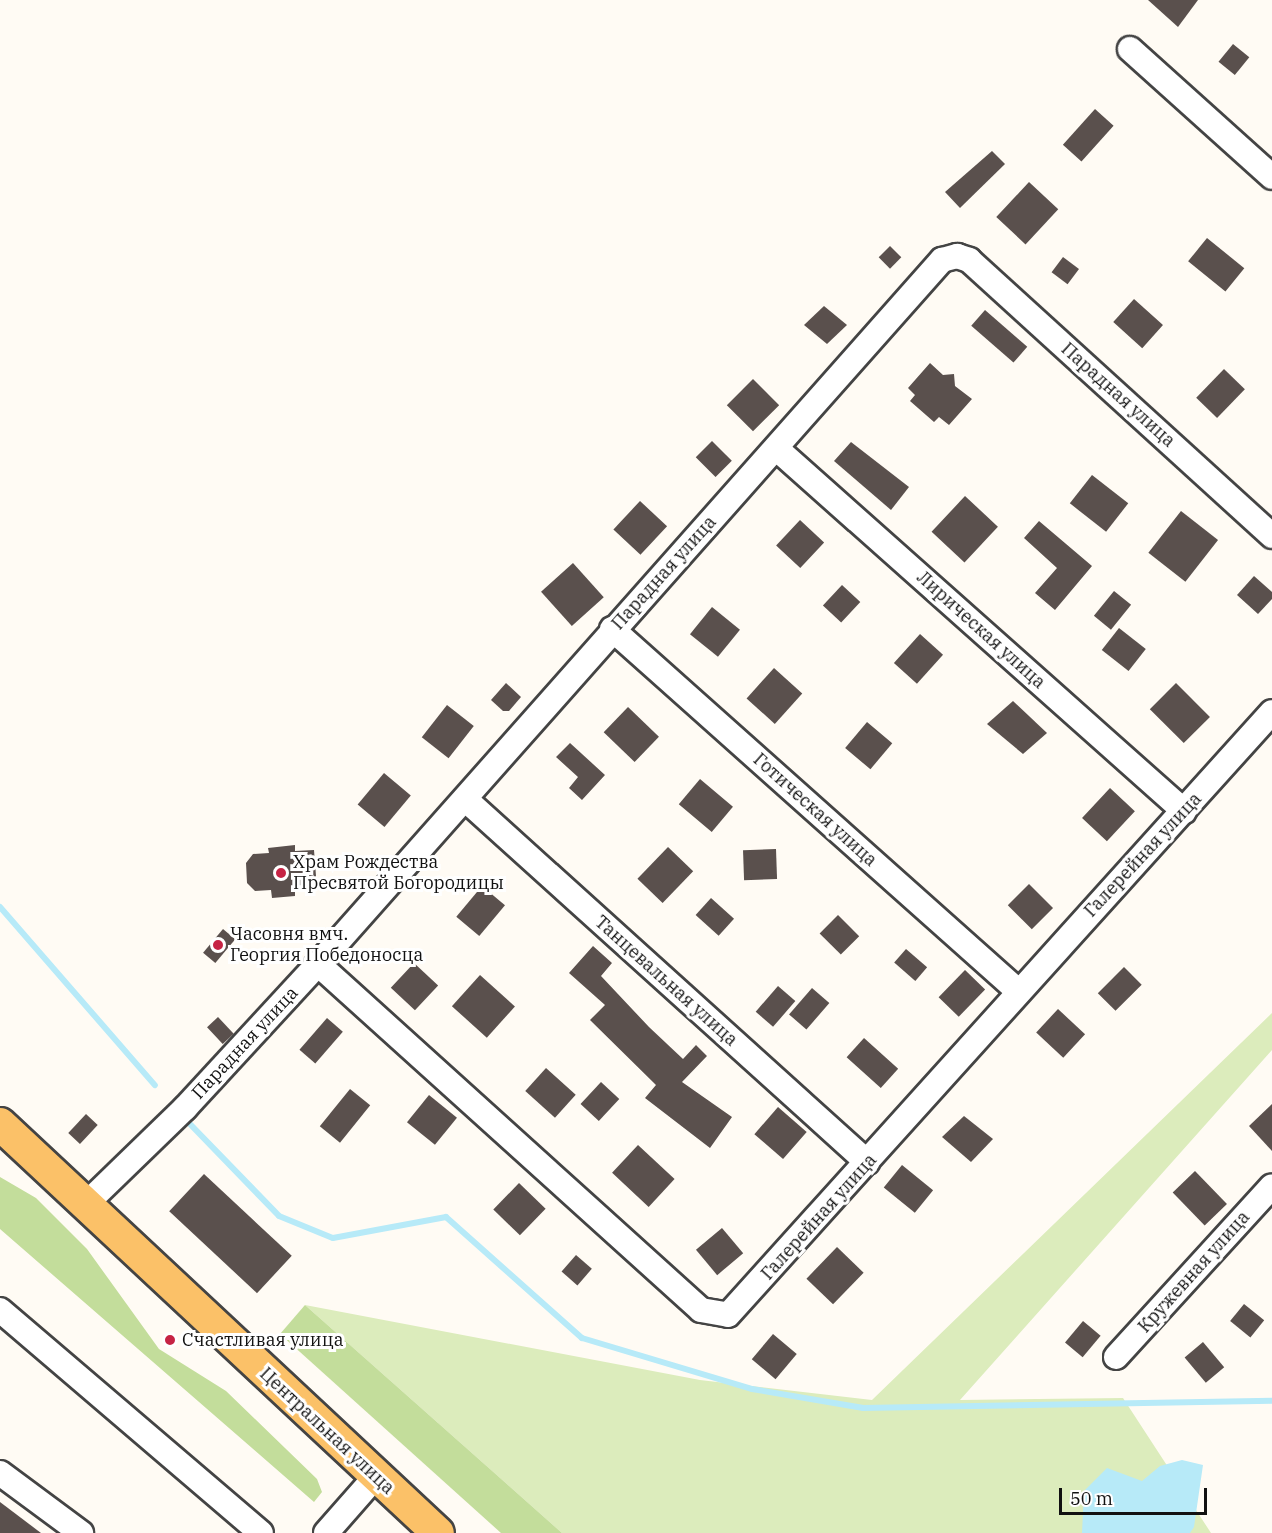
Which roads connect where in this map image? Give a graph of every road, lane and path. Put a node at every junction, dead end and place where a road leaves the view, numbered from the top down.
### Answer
1 (1130, 49) dead end
2 (1272, 177) edge
3 (777, 449) junction
4 (1272, 536) edge
5 (612, 629) junction
6 (1272, 712) edge
7 (465, 799) junction
8 (1184, 811) junction
9 (318, 964) junction
10 (1018, 991) junction
11 (0, 1124) edge
12 (867, 1162) junction
13 (1272, 1186) edge
14 (86, 1205) junction
15 (0, 1310) edge
16 (1116, 1357) dead end
17 (0, 1473) edge
18 (376, 1476) junction
19 (81, 1533) edge
20 (261, 1533) edge
21 (326, 1533) edge
22 (438, 1533) edge

1 - 2 street
3 - 4 street, Парадная улица
3 - 5 street, Парадная улица
3 - 8 street, Лирическая улица
5 - 7 street, Парадная улица
5 - 10 street, Готическая улица
6 - 8 street, Галерейная улица
7 - 9 street, Парадная улица
7 - 12 street, Танцевальная улица
8 - 10 street, Галерейная улица
9 - 12 street, Галерейная улица
9 - 14 street, Парадная улица
10 - 12 street, Галерейная улица
11 - 14 main road, Центральная улица
13 - 16 street, Кружевная улица
14 - 18 main road, Центральная улица
15 - 20 street
17 - 19 street
18 - 21 street
18 - 22 main road, Центральная улица

